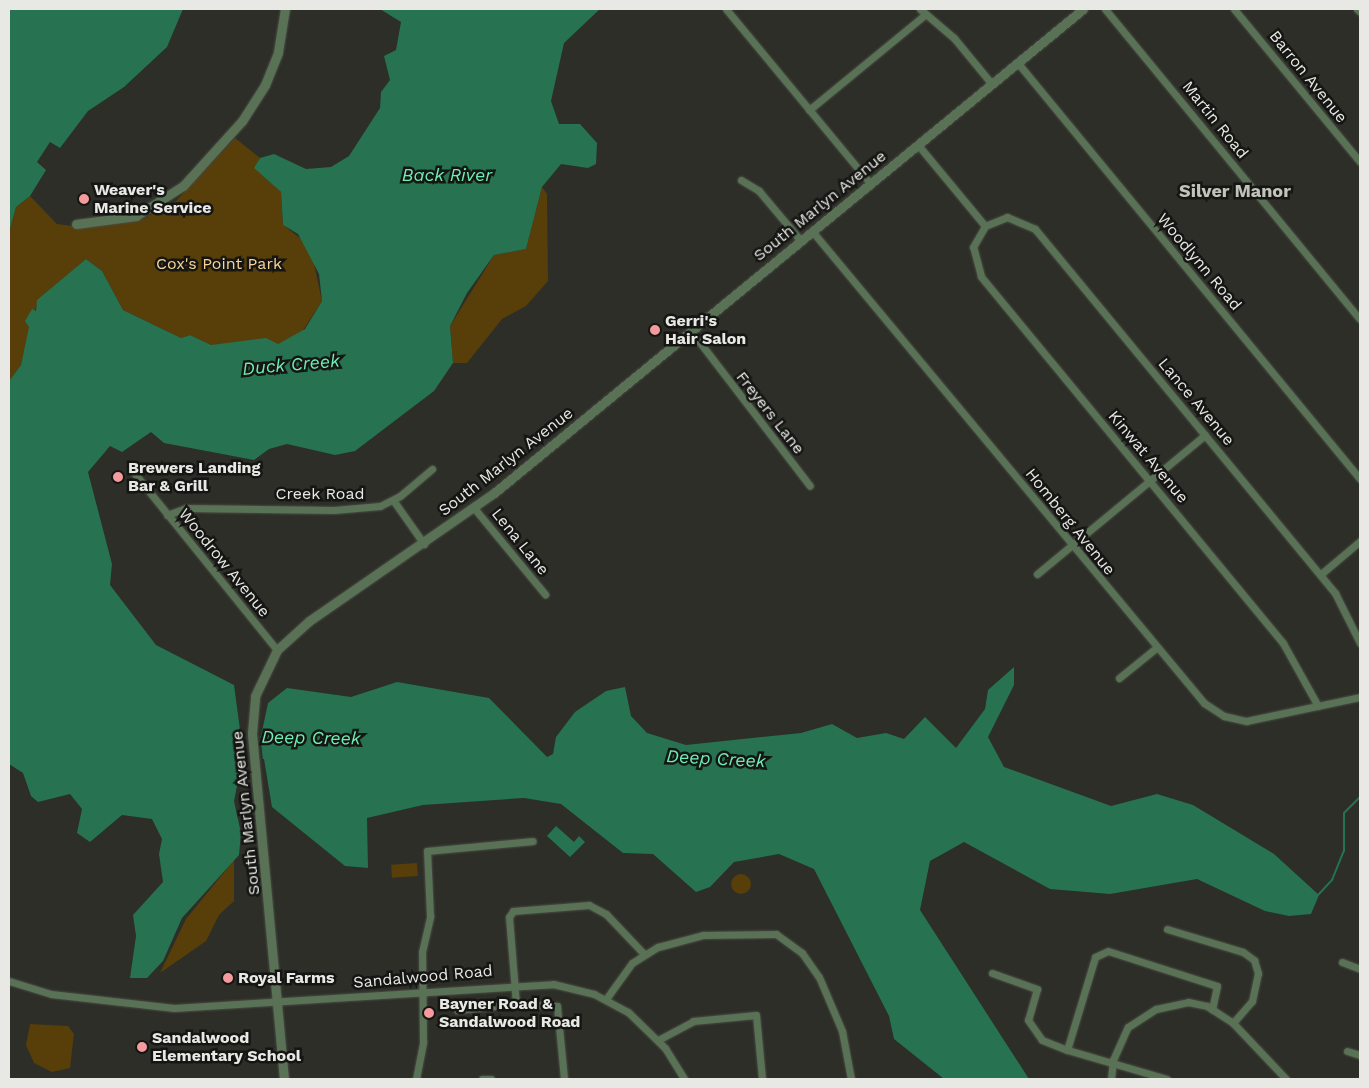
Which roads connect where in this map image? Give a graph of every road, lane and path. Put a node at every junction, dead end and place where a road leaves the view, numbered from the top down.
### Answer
1 (285, 9) edge
2 (726, 9) edge
3 (1083, 9) edge
4 (1105, 9) edge
5 (1234, 9) edge
6 (1357, 9) edge
7 (923, 11) edge
8 (1072, 12) edge
9 (1360, 12) edge
10 (1017, 62) junction
11 (991, 83) junction
12 (809, 110) junction
13 (918, 145) junction
14 (1360, 162) edge
15 (741, 180) dead end
16 (870, 183) junction
17 (76, 224) dead end
18 (985, 226) junction
19 (812, 231) junction
20 (801, 241) junction
21 (1360, 319) edge
22 (691, 331) junction
23 (1205, 435) junction
24 (132, 469) dead end
25 (432, 469) dead end
26 (1360, 479) edge
27 (1150, 480) junction
28 (810, 486) dead end
29 (393, 500) junction
30 (474, 508) junction
31 (167, 515) junction
32 (1360, 541) edge
33 (424, 544) junction
34 (1071, 545) junction
35 (1037, 574) dead end
36 (1321, 574) junction
37 (545, 594) dead end
38 (1360, 644) edge
39 (1156, 648) junction
40 (277, 650) junction
41 (1119, 678) dead end
42 (1360, 696) edge
43 (1318, 706) junction
44 (533, 841) dead end
45 (1167, 929) dead end
46 (643, 953) junction
47 (1342, 962) dead end
48 (1360, 969) edge
49 (992, 973) dead end
50 (9, 981) edge
51 (514, 983) junction
52 (422, 991) junction
53 (606, 999) junction
54 (279, 1004) junction
55 (516, 1004) junction
56 (1212, 1009) junction
57 (457, 1010) dead end
58 (1233, 1023) junction
59 (658, 1040) junction
60 (1067, 1050) junction
61 (1347, 1052) dead end
62 (1360, 1056) edge
63 (1112, 1064) junction
64 (284, 1079) edge
65 (416, 1079) edge
66 (482, 1079) edge
67 (491, 1079) edge
68 (564, 1079) edge
69 (684, 1079) edge
70 (762, 1079) edge
71 (851, 1079) edge
72 (1111, 1079) edge
73 (1167, 1079) edge
74 (1286, 1079) edge

1 - 17 street
2 - 12 street
3 - 8 street, South Marlyn Avenue
4 - 21 street, Martin Road
5 - 14 street, Barron Avenue
6 - 9 street
7 - 11 street
7 - 12 street
8 - 10 street, South Marlyn Avenue
10 - 11 street, South Marlyn Avenue
10 - 26 street, Woodlynn Road
11 - 13 street, South Marlyn Avenue
12 - 16 street
13 - 16 street, South Marlyn Avenue
13 - 18 street
15 - 20 street
16 - 19 street, South Marlyn Avenue
18 - 23 street, Lance Avenue
18 - 27 street, Kinwat Avenue
19 - 20 street, South Marlyn Avenue
19 - 34 street, Homberg Avenue
20 - 22 street, South Marlyn Avenue
22 - 28 street, Freyers Lane
22 - 30 street, South Marlyn Avenue
23 - 27 street
23 - 36 street, Lance Avenue
24 - 31 street, Woodrow Avenue
25 - 29 street, Creek Road
27 - 34 street
27 - 43 street, Kinwat Avenue
29 - 31 street, Creek Road
29 - 33 street
30 - 33 street, South Marlyn Avenue
30 - 37 street, Lena Lane
31 - 40 street, Woodrow Avenue
32 - 36 street
33 - 40 street, South Marlyn Avenue
34 - 35 street
34 - 39 street, Homberg Avenue
36 - 38 street, Lance Avenue
39 - 41 street
39 - 43 street, Homberg Avenue
40 - 54 street, South Marlyn Avenue
42 - 43 street, Homberg Avenue
44 - 52 street
45 - 58 street
46 - 51 street
46 - 53 street
46 - 71 street
47 - 48 street
49 - 60 street
50 - 54 street, Sandalwood Road
51 - 52 street, Sandalwood Road
51 - 53 street, Sandalwood Road
51 - 55 street
52 - 54 street, Sandalwood Road
52 - 65 street
53 - 59 street, Sandalwood Road
54 - 64 street, South Marlyn Avenue
55 - 57 street
55 - 68 street
56 - 58 street
56 - 60 street
56 - 63 street
58 - 74 street
59 - 69 street, Sandalwood Road
59 - 70 street
60 - 63 street
61 - 62 street
63 - 72 street
63 - 73 street
66 - 67 street

